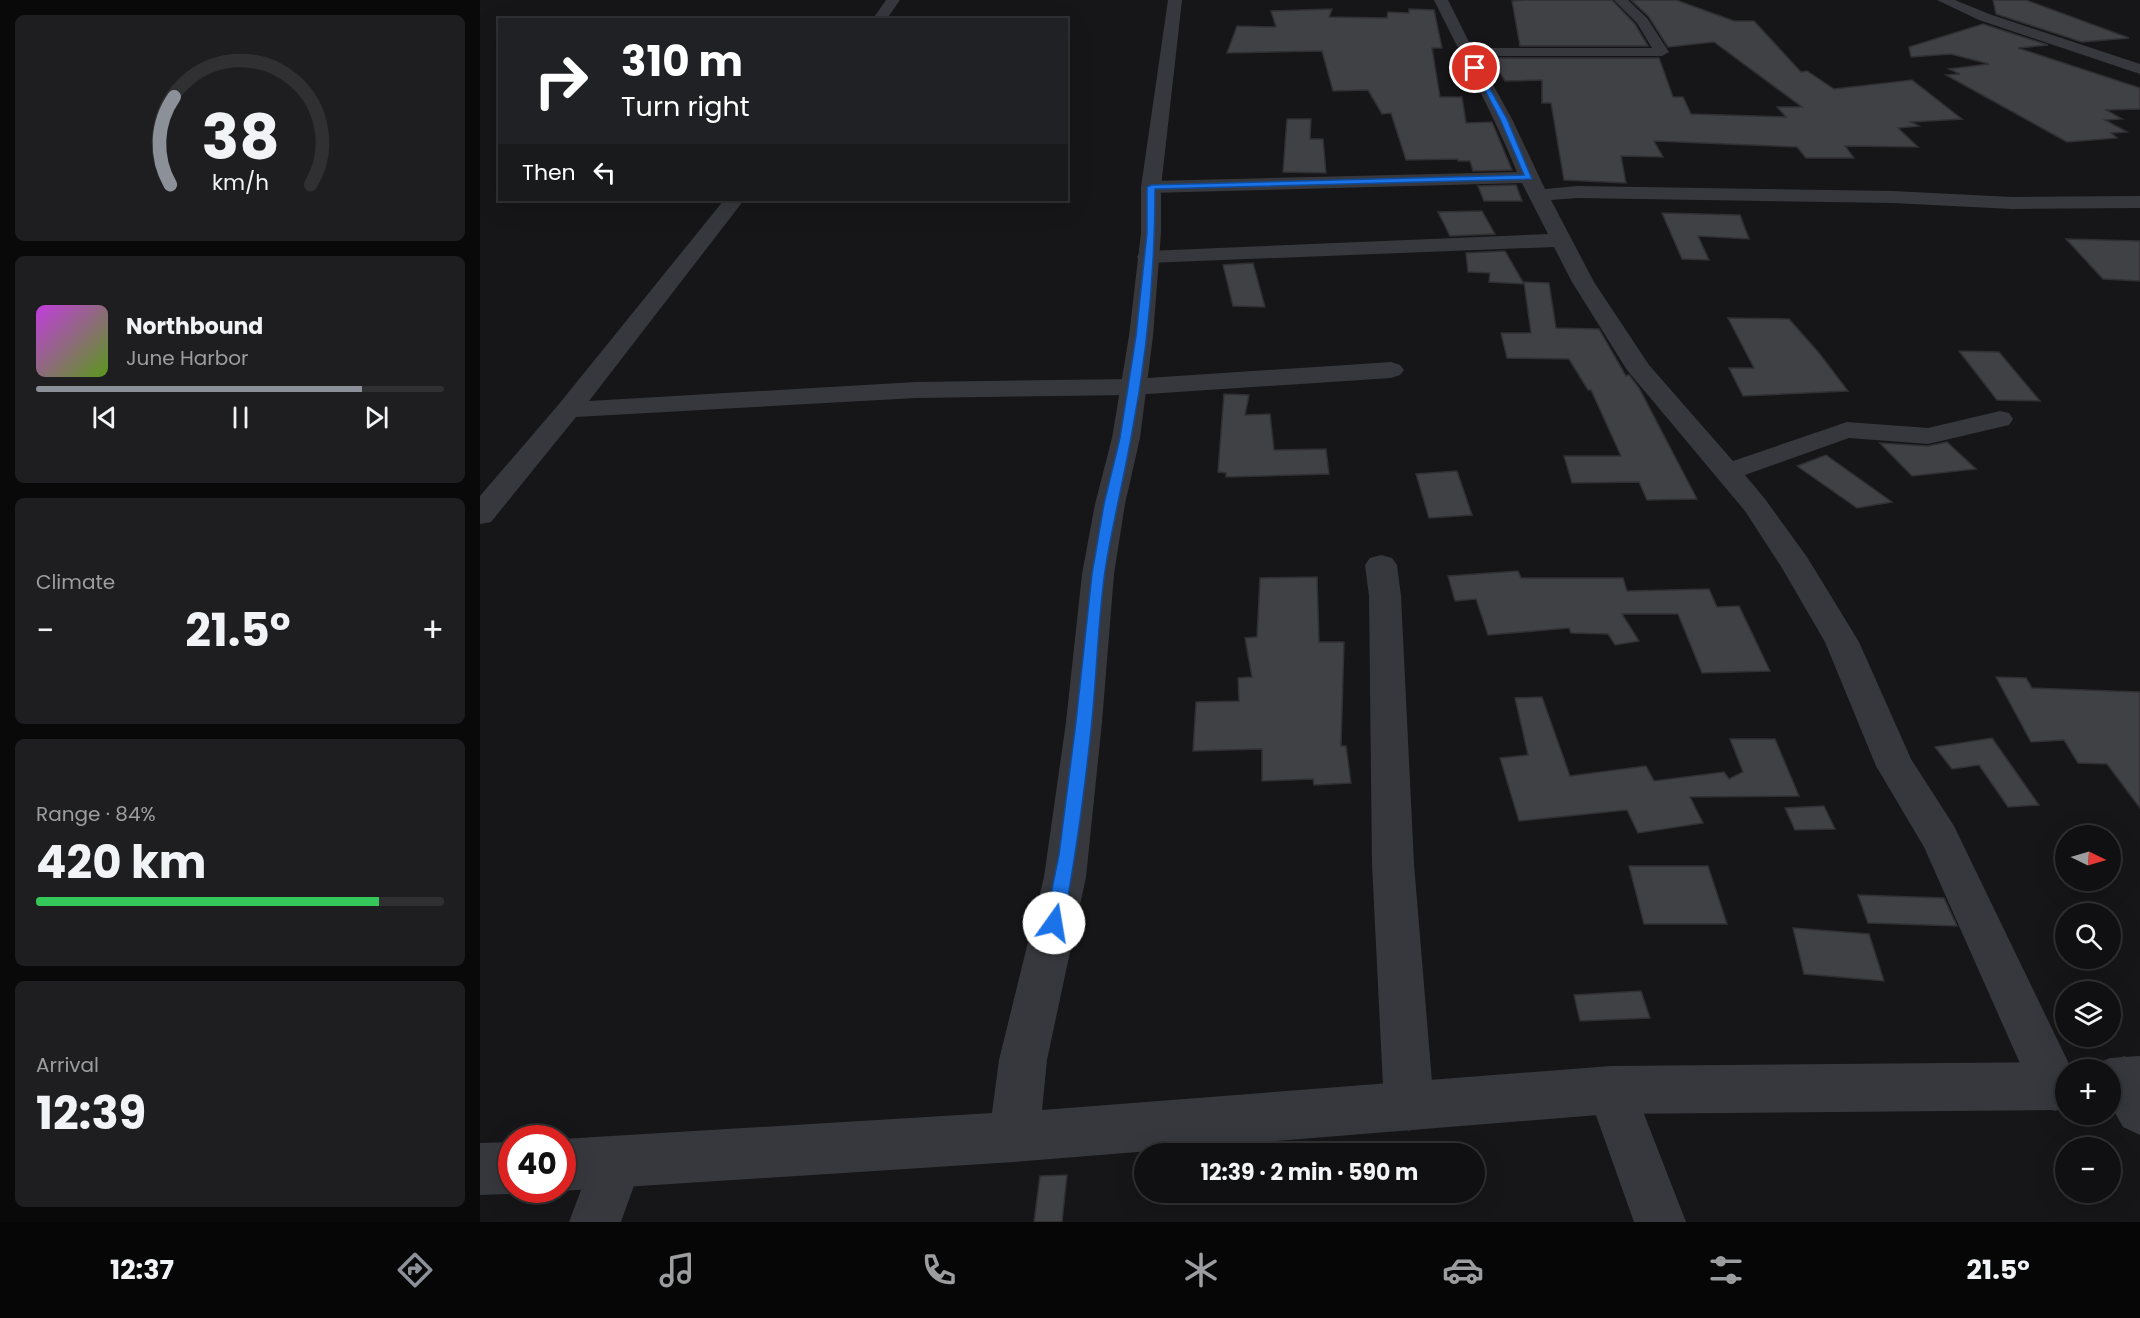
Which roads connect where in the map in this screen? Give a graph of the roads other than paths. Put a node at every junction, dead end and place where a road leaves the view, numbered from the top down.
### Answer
1 (893, 0) edge
2 (1175, 0) edge
3 (1441, 0) edge
4 (1621, 0) edge
5 (1944, 0) edge
6 (880, 18) edge
7 (1467, 52) junction
8 (2140, 69) edge
9 (1534, 186) junction
10 (1151, 187) junction
11 (733, 201) edge
12 (2140, 202) edge
13 (1562, 240) junction
14 (1148, 257) junction
15 (1390, 370) dead end
16 (1132, 387) junction
17 (568, 410) junction
18 (2000, 419) dead end
19 (1728, 472) junction
20 (480, 515) edge
21 (1381, 565) dead end
22 (2055, 1076) edge
23 (2055, 1086) edge
24 (1611, 1090) junction
25 (1409, 1106) junction
26 (1014, 1137) junction
27 (616, 1163) junction
28 (576, 1164) edge
29 (498, 1168) edge
30 (480, 1169) edge
31 (595, 1222) edge
32 (1660, 1222) edge

1 - 6 street
2 - 10 street
3 - 7 street
4 - 7 street
5 - 8 street
7 - 9 street
9 - 10 street
9 - 12 street
9 - 13 street
10 - 14 street
11 - 17 street
13 - 14 street
13 - 19 street
14 - 16 street
15 - 16 street
16 - 17 street
16 - 26 street
17 - 20 street
18 - 19 street
19 - 22 street
21 - 25 street
23 - 24 street
24 - 25 street
24 - 32 street
25 - 26 street
26 - 27 street
27 - 28 street
27 - 31 street
29 - 30 street

